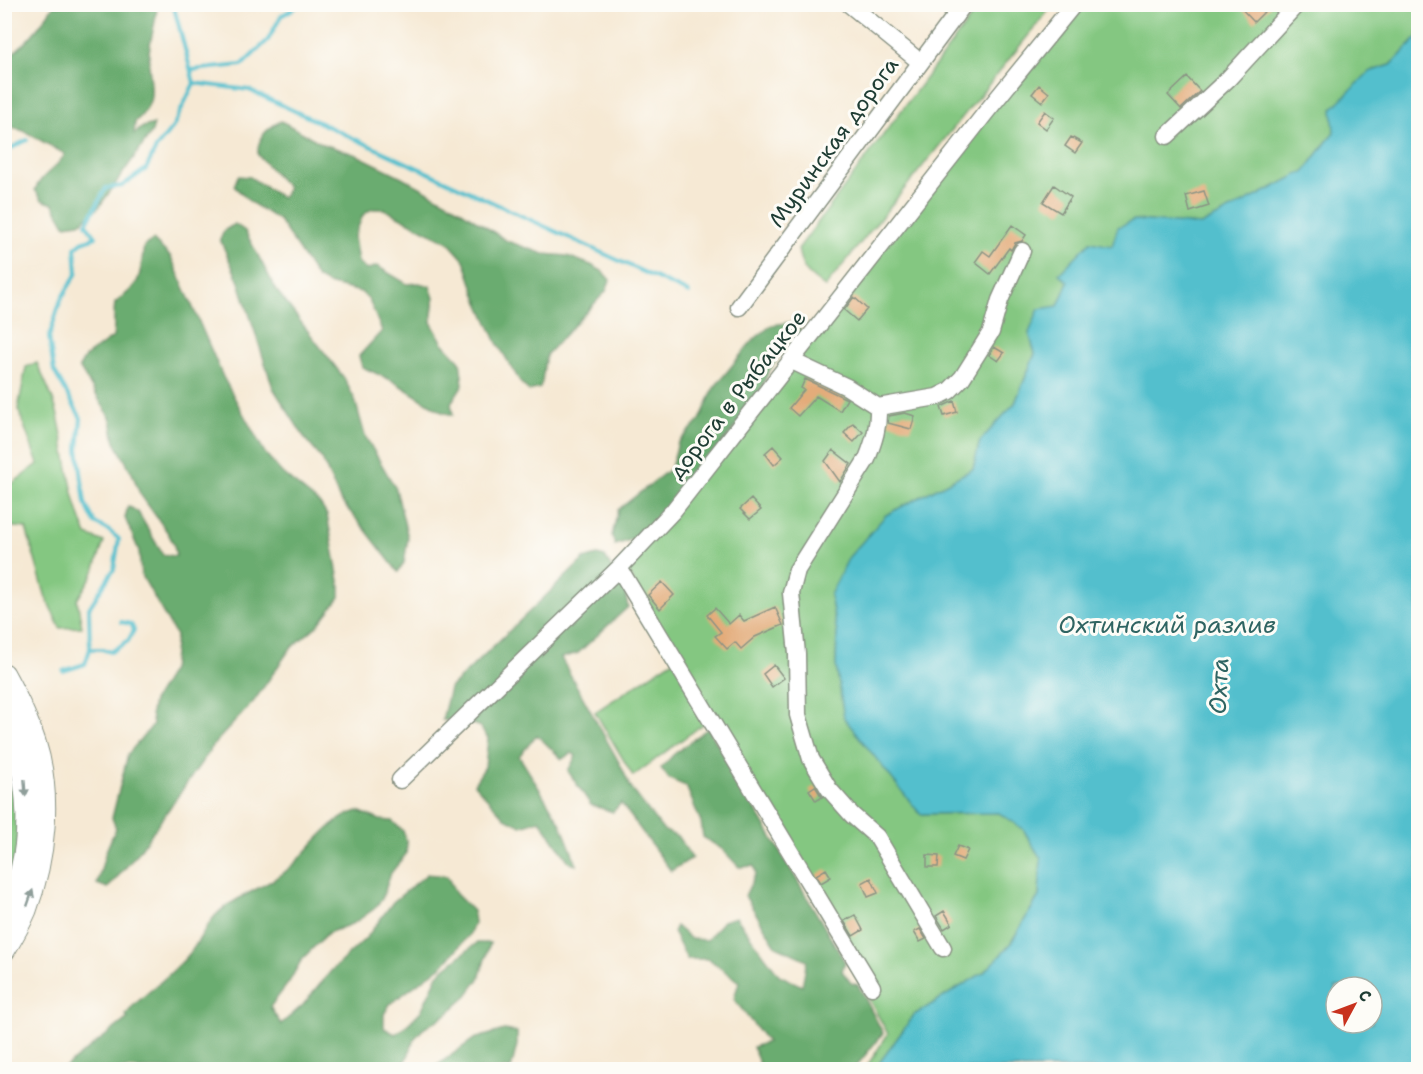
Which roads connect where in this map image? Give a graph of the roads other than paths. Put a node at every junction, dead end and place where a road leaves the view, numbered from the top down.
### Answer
1 (849, 4) edge
2 (964, 4) edge
3 (1074, 4) edge
4 (1297, 4) edge
5 (920, 62) junction
6 (1167, 136) dead end
7 (1022, 251) dead end
8 (739, 307) dead end
9 (792, 361) junction
10 (878, 407) junction
11 (619, 568) junction
12 (4, 674) edge
13 (4, 711) edge
14 (400, 780) dead end
15 (4, 914) edge
16 (943, 948) dead end
17 (4, 951) edge
18 (872, 987) dead end

1 - 5 street
2 - 5 street, Муринская дорога
3 - 9 street, дорога в Рыбацкое
4 - 6 street
5 - 8 street, Муринская дорога
7 - 10 street
9 - 10 street
9 - 11 street, дорога в Рыбацкое
10 - 16 street
11 - 14 street, дорога в Рыбацкое
11 - 18 street
17 -> 12 main road
13 -> 15 main road

